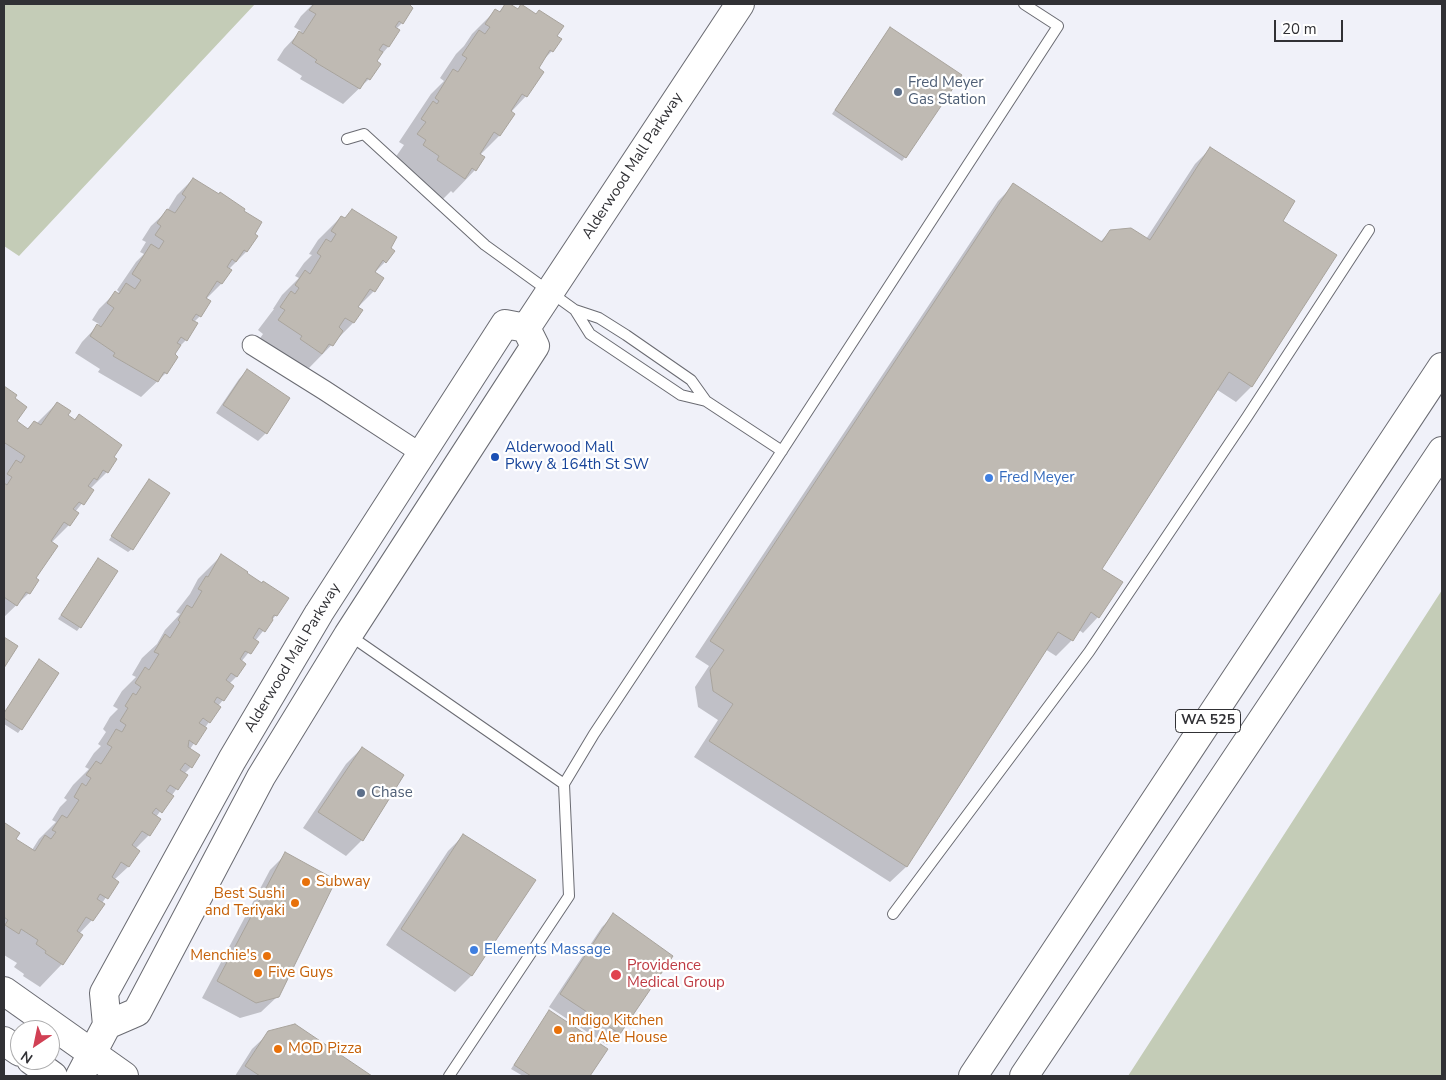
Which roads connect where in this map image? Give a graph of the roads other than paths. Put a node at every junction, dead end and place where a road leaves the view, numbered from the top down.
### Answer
1 (740, 4) edge
2 (1024, 4) edge
3 (347, 138) dead end
4 (1369, 230) dead end
5 (550, 292) junction
6 (575, 310) junction
7 (526, 328) junction
8 (252, 345) dead end
9 (1442, 367) edge
10 (706, 401) junction
11 (782, 450) junction
12 (1442, 451) edge
13 (422, 454) junction
14 (348, 635) junction
15 (564, 784) junction
16 (893, 914) dead end
17 (4, 991) edge
18 (107, 1026) junction
19 (87, 1066) edge
20 (124, 1076) edge
21 (448, 1076) edge
22 (973, 1076) edge
23 (1024, 1076) edge

1 - 5 main road, Alderwood Mall Parkway
2 - 11 lane
3 - 5 lane
4 - 16 lane
5 - 6 lane
5 - 7 main road, Alderwood Mall Parkway
6 - 10 lane
6 - 10 lane
7 - 13 main road, Alderwood Mall Parkway
7 - 14 main road
8 - 13 street
9 - 22 main road, WA 525
10 - 11 lane
11 - 15 lane
12 - 23 main road, WA 525
13 - 18 main road, Alderwood Mall Parkway
14 - 15 lane
14 - 18 main road
15 - 21 lane
17 - 19 main road
18 - 19 main road
19 - 20 main road

